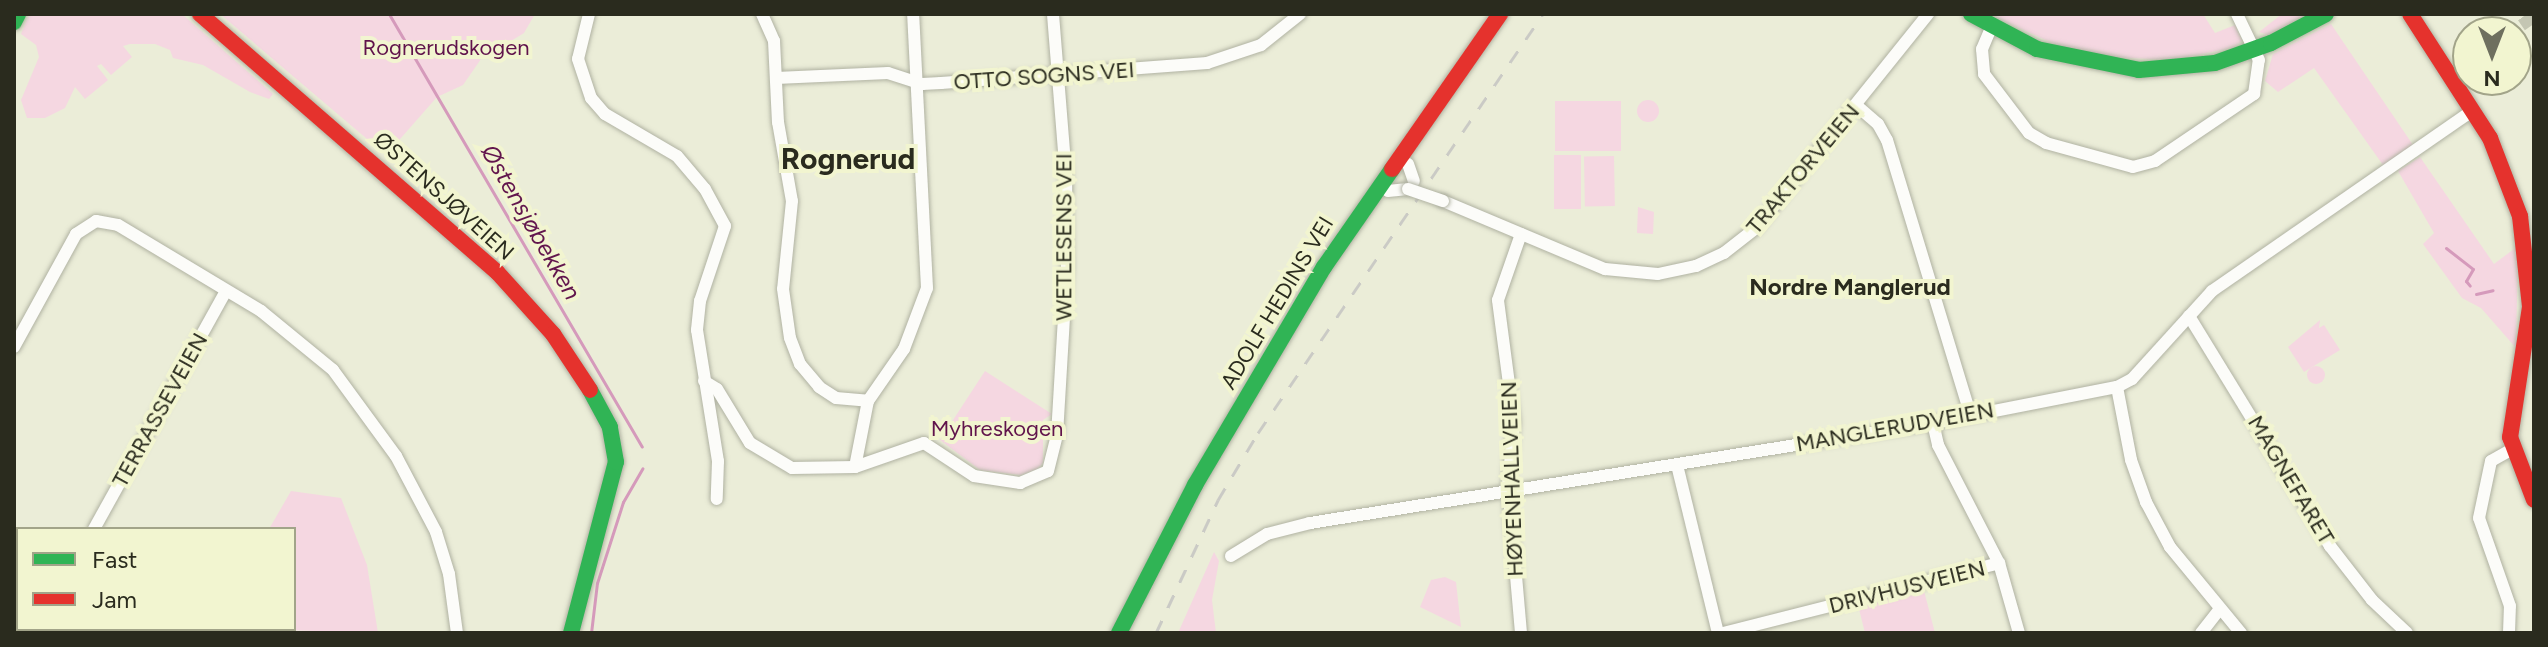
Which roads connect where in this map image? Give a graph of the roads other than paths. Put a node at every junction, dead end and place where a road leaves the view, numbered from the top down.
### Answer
1 (18, 14) edge
2 (200, 14) edge
3 (589, 14) edge
4 (762, 14) edge
5 (913, 14) edge
6 (1053, 14) edge
7 (1300, 14) edge
8 (1483, 14) edge
9 (1500, 14) edge
10 (1928, 14) edge
11 (1971, 14) edge
12 (2237, 14) edge
13 (2326, 14) edge
14 (2410, 14) edge
15 (14, 22) edge
16 (1991, 28) junction
17 (2255, 49) junction
18 (1058, 75) junction
19 (776, 78) junction
20 (917, 82) junction
21 (1856, 105) junction
22 (2473, 110) junction
23 (1407, 142) junction
24 (1408, 164) joint
25 (1415, 187) junction
26 (1388, 191) joint
27 (1368, 199) junction
28 (1521, 234) junction
29 (226, 291) junction
30 (2189, 316) junction
31 (14, 347) edge
32 (704, 381) junction
33 (2117, 387) junction
34 (868, 401) junction
35 (1970, 414) junction
36 (1933, 423) junction
37 (2511, 450) junction
38 (1677, 465) junction
39 (855, 467) junction
40 (1509, 492) junction
41 (717, 499) dead end
42 (2534, 500) edge
43 (95, 527) edge
44 (1231, 556) dead end
45 (1999, 563) junction
46 (2220, 609) junction
47 (457, 633) edge
48 (571, 633) edge
49 (1104, 633) edge
50 (1119, 633) edge
51 (1521, 633) edge
52 (1720, 633) edge
53 (2019, 633) edge
54 (2201, 633) edge
55 (2241, 633) edge
56 (2407, 633) edge
57 (2509, 633) edge

1 - 15 main road
2 - 48 main road, ØSTENSJØVEIEN
3 - 32 street
4 - 19 street
5 - 20 street
6 - 18 street, WETLESENS VEI
7 - 18 street, OTTO SOGNS VEI
8 - 49 main road, ADOLF HEDINS VEI
9 - 23 main road, ADOLF HEDINS VEI
10 - 21 street, TRAKTORVEIEN
11 - 16 main road
12 - 17 street
13 - 17 main road
14 - 22 main road
16 - 17 main road
16 - 17 street
18 - 20 street, OTTO SOGNS VEI
18 - 39 street, WETLESENS VEI
19 - 20 street, OTTO SOGNS VEI
19 - 34 street
20 - 34 street
21 - 28 street, TRAKTORVEIEN
21 - 35 street
22 - 30 street, MANGLERUDVEIEN
22 - 37 main road
23 - 24 main road
23 - 27 main road, ADOLF HEDINS VEI
24 - 25 street
25 - 26 street
25 - 28 street, TRAKTORVEIEN, bridge
26 - 27 main road
27 - 50 main road, ADOLF HEDINS VEI
28 - 40 street, HØYENHALLVEIEN
29 - 31 street
29 - 43 street, TERRASSEVEIEN
29 - 47 street
30 - 33 street, MANGLERUDVEIEN
30 - 56 street, MAGNEFARET
32 - 39 street
32 - 41 street
33 - 35 street, MANGLERUDVEIEN
33 - 46 street
34 - 39 street
35 - 36 street, MANGLERUDVEIEN
36 - 38 street, MANGLERUDVEIEN
36 - 45 street
37 - 42 main road
37 - 57 street
38 - 40 street, MANGLERUDVEIEN
38 - 52 street
40 - 44 street, MANGLERUDVEIEN
40 - 51 street, HØYENHALLVEIEN
45 - 52 street, DRIVHUSVEIEN
45 - 53 street
46 - 54 street
46 - 55 street

